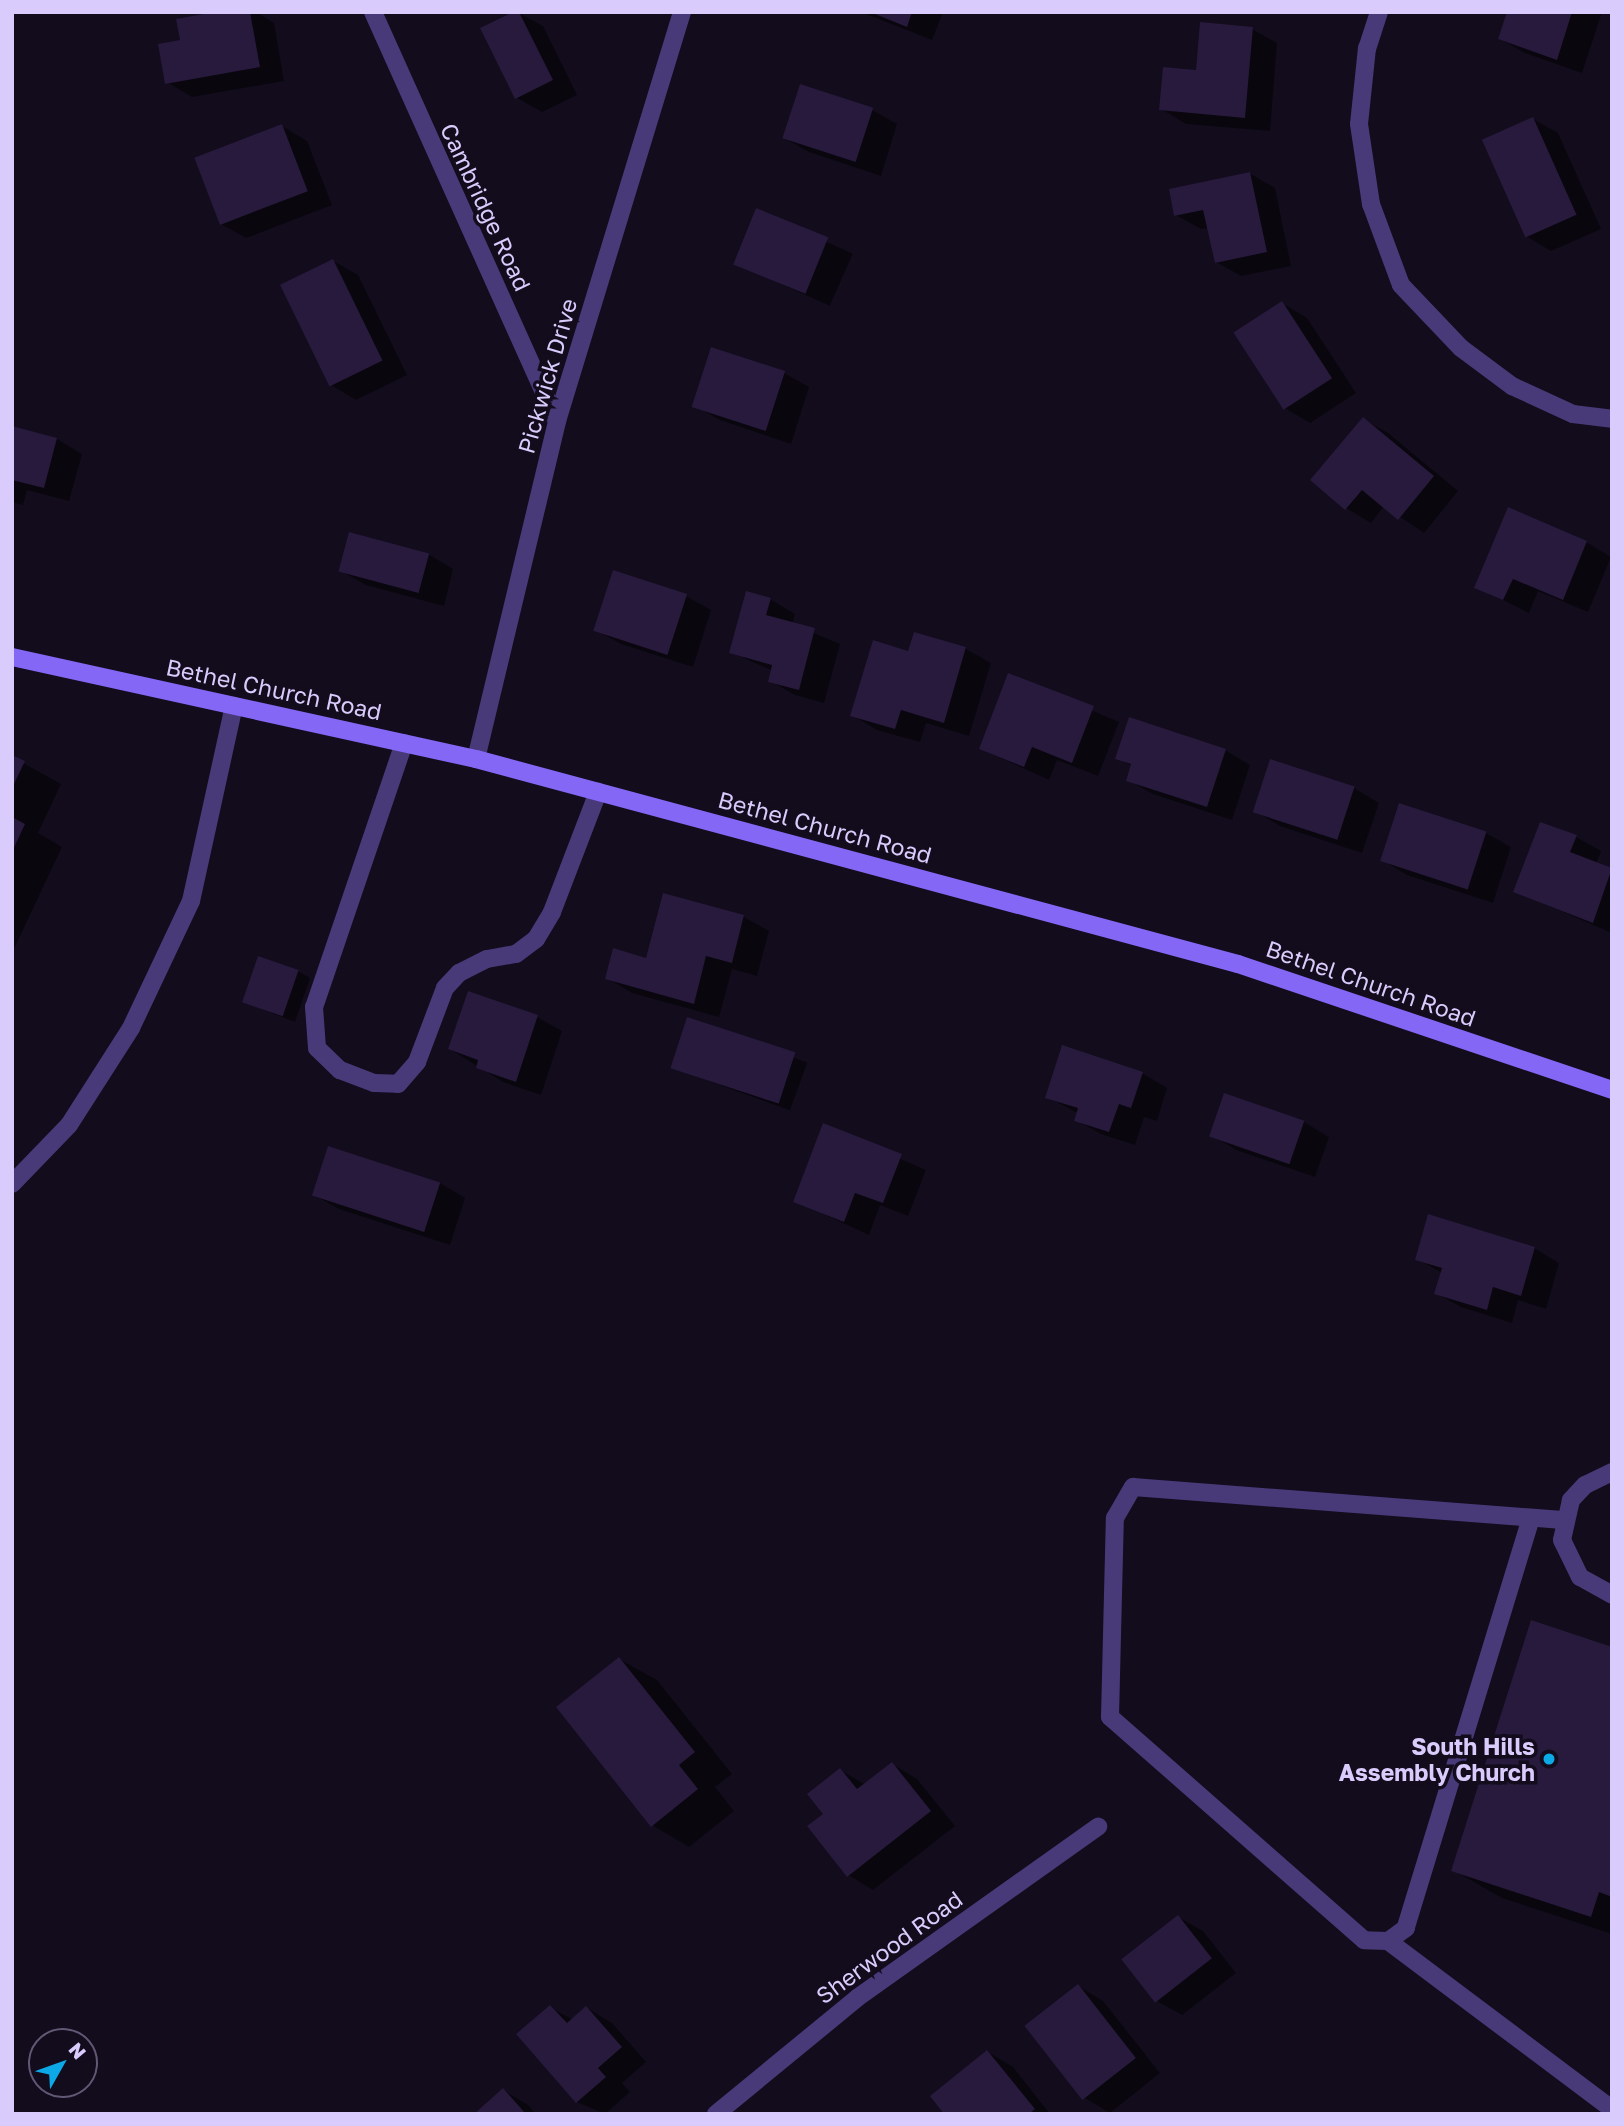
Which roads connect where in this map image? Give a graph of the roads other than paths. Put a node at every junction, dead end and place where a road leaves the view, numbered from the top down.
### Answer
1 (373, 12) edge
2 (682, 12) edge
3 (1379, 12) edge
4 (1612, 419) edge
5 (557, 421) junction
6 (12, 657) edge
7 (234, 706) junction
8 (404, 743) junction
9 (476, 759) junction
10 (598, 792) junction
11 (1612, 1090) edge
12 (12, 1184) edge
13 (1612, 1472) edge
14 (1531, 1518) junction
15 (1563, 1520) junction
16 (1612, 1595) edge
17 (1098, 1827) dead end
18 (1388, 1941) junction
19 (1612, 2109) edge
20 (716, 2114) edge

1 - 5 street, Cambridge Road
2 - 5 street, Pickwick Drive
3 - 4 street
5 - 9 street, Pickwick Drive
6 - 7 street, Bethel Church Road
7 - 8 street, Bethel Church Road
7 - 12 street
8 - 9 street, Bethel Church Road
8 - 10 street
9 - 10 street, Bethel Church Road
10 - 11 street, Bethel Church Road
13 - 15 street
14 - 15 street
14 - 18 street
14 - 18 street
15 - 16 street
17 - 20 street, Sherwood Road
18 - 19 street

